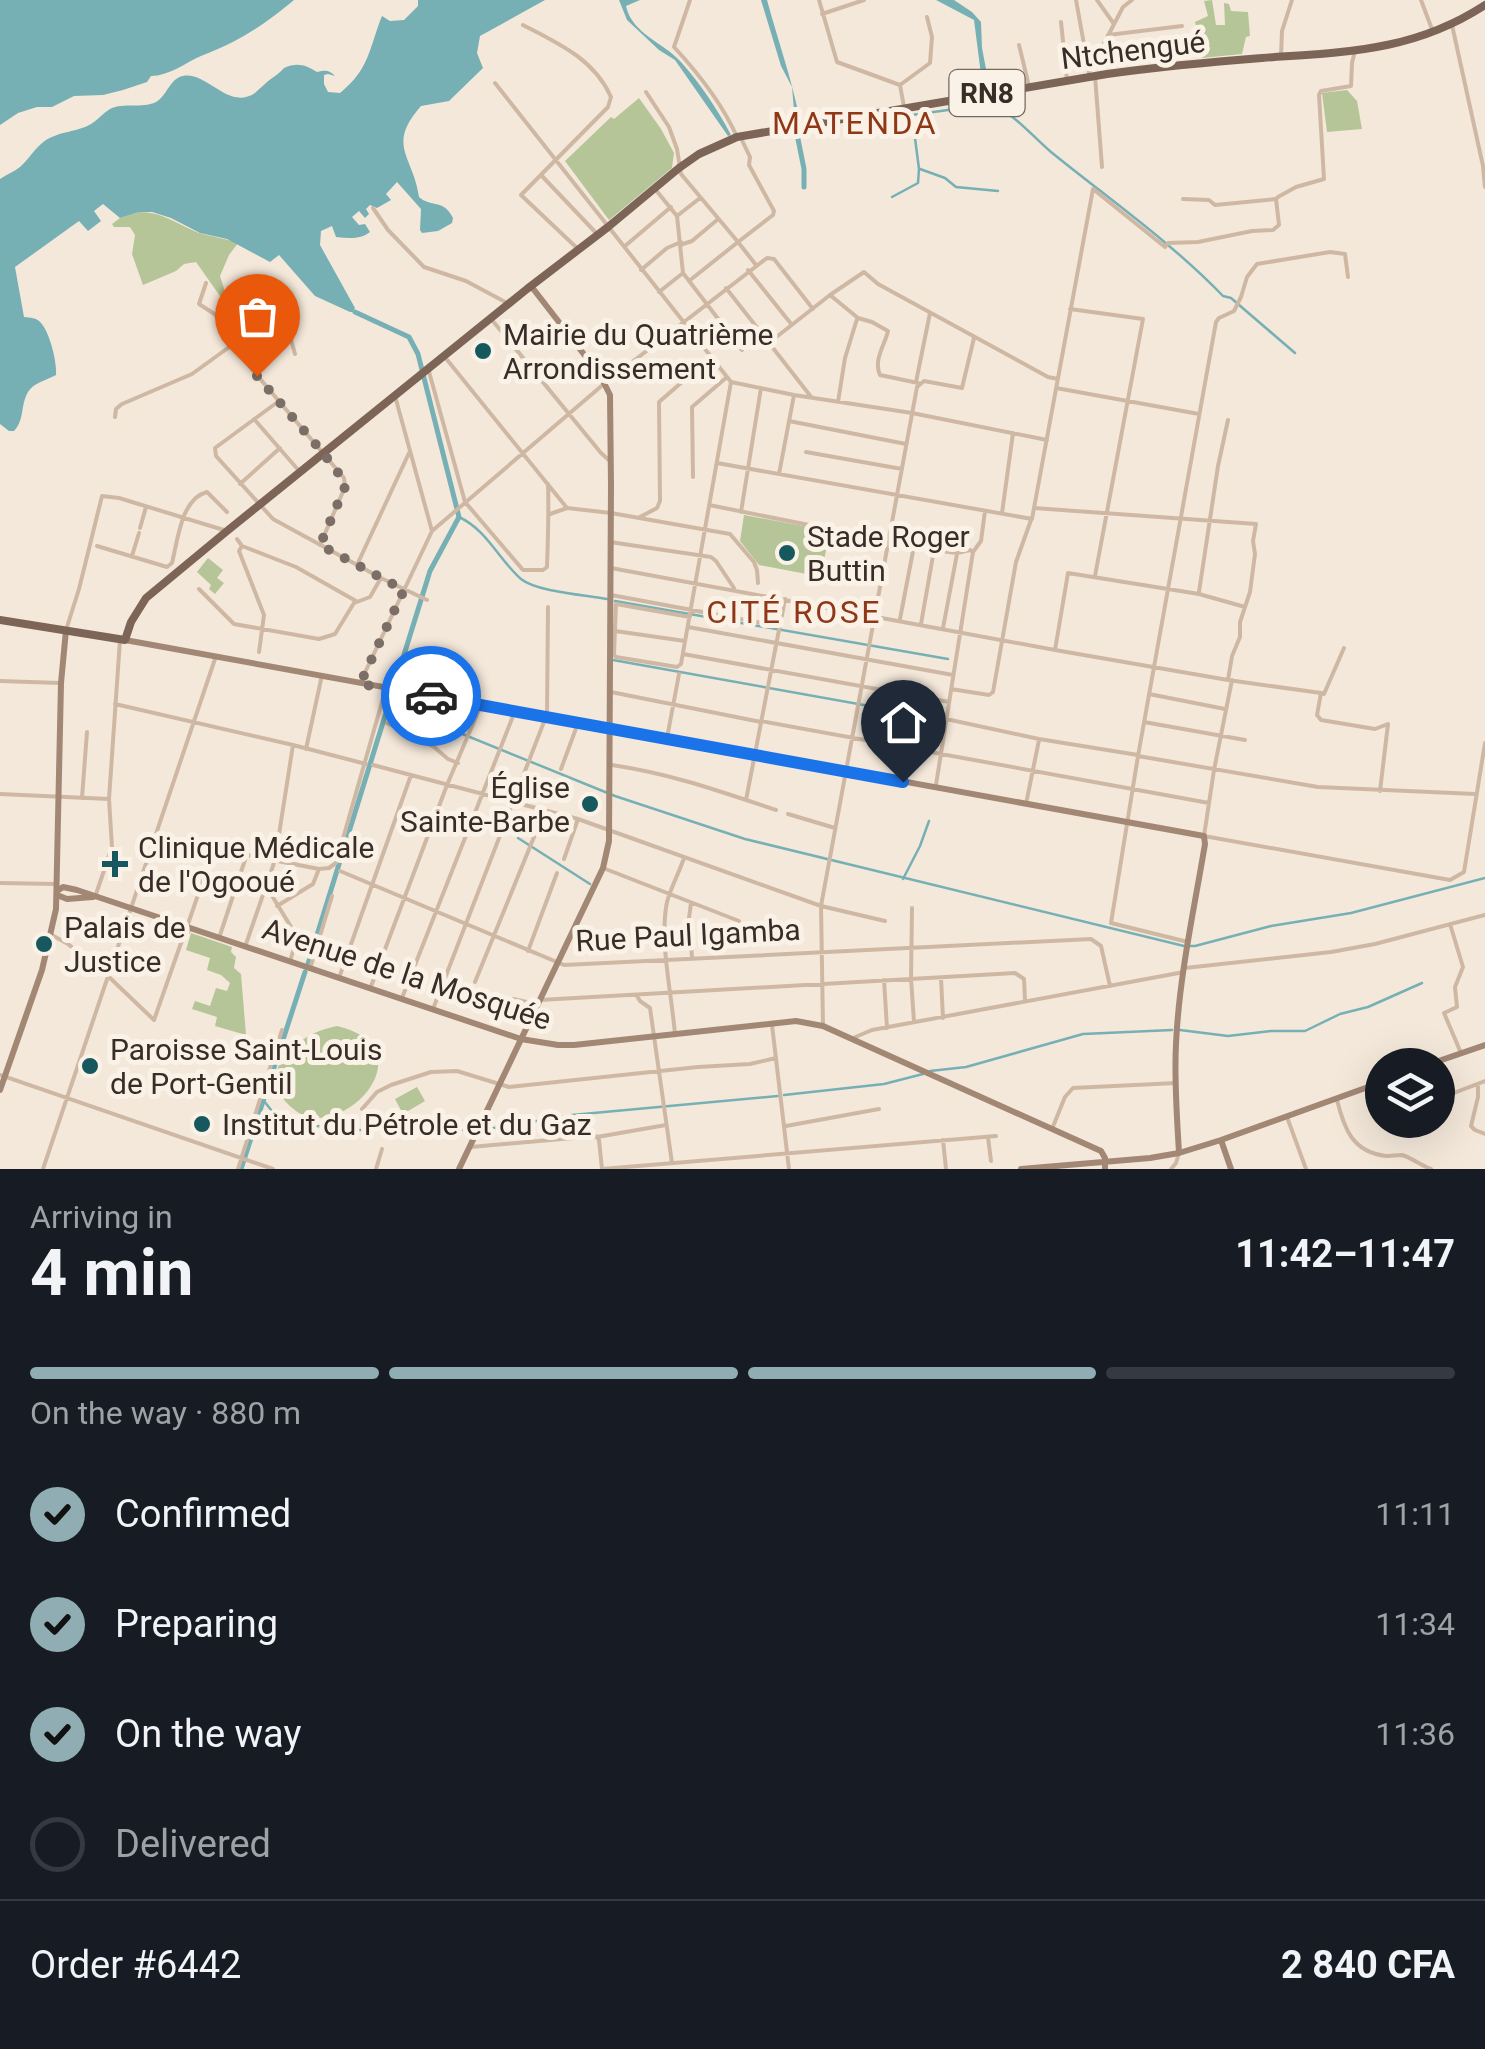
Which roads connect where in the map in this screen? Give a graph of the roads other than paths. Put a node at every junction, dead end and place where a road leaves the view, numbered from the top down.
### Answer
1 (690, 0) edge
2 (819, 0) edge
3 (864, 0) edge
4 (1076, 0) edge
5 (1097, 0) edge
6 (1132, 0) edge
7 (1292, 0) edge
8 (1421, 0) edge
9 (1485, 5) edge
10 (822, 14) junction
11 (927, 17) dead end
12 (1062, 22) dead end
13 (1114, 24) junction
14 (1452, 24) junction
15 (524, 25) dead end
16 (1182, 26) dead end
17 (1434, 32) junction
18 (1108, 35) junction
19 (1019, 45) dead end
20 (1355, 50) junction
21 (1281, 56) junction
22 (1092, 75) junction
23 (1067, 80) junction
24 (495, 83) dead end
25 (900, 85) junction
26 (1029, 86) junction
27 (646, 92) dead end
28 (904, 107) junction
29 (739, 136) junction
30 (556, 160) junction
31 (1484, 165) edge
32 (1102, 167) dead end
33 (679, 168) junction
34 (541, 175) junction
35 (1485, 187) edge
36 (655, 189) junction
37 (700, 198) junction
38 (1182, 199) dead end
39 (1276, 199) junction
40 (374, 208) dead end
41 (671, 208) junction
42 (677, 216) junction
43 (718, 219) junction
44 (608, 227) junction
45 (598, 235) junction
46 (738, 242) junction
47 (680, 243) junction
48 (623, 247) junction
49 (579, 250) junction
50 (756, 265) junction
51 (641, 270) junction
52 (748, 270) junction
53 (683, 273) junction
54 (1348, 277) dead end
55 (688, 281) junction
56 (206, 283) dead end
57 (531, 286) junction
58 (726, 288) junction
59 (659, 292) junction
60 (830, 295) junction
61 (240, 303) dead end
62 (509, 304) junction
63 (706, 304) junction
64 (813, 308) junction
65 (1070, 309) junction
66 (930, 313) junction
67 (858, 318) junction
68 (491, 319) junction
69 (683, 322) junction
70 (255, 323) junction
71 (792, 325) junction
72 (974, 338) junction
73 (770, 342) junction
74 (232, 345) junction
75 (742, 350) dead end
76 (295, 354) dead end
77 (444, 356) junction
78 (711, 357) junction
79 (425, 371) junction
80 (727, 376) junction
81 (1058, 380) junction
82 (732, 382) junction
83 (606, 383) junction
84 (918, 383) junction
85 (761, 388) junction
86 (1056, 388) junction
87 (794, 395) junction
88 (395, 396) junction
89 (812, 398) junction
90 (1128, 400) junction
91 (279, 401) junction
92 (838, 402) junction
93 (912, 413) junction
94 (569, 414) junction
95 (1200, 414) junction
96 (115, 417) dead end
97 (254, 419) junction
98 (1228, 420) dead end
99 (789, 421) junction
100 (1013, 433) junction
101 (1047, 440) junction
102 (906, 444) junction
103 (280, 448) junction
104 (806, 452) dead end
105 (409, 453) junction
106 (524, 453) junction
107 (324, 454) junction
108 (611, 462) junction
109 (716, 463) junction
110 (747, 469) junction
111 (902, 469) junction
112 (300, 472) junction
113 (779, 474) junction
114 (693, 477) dead end
115 (240, 484) junction
116 (548, 484) junction
117 (898, 496) junction
118 (463, 504) junction
119 (259, 505) junction
120 (709, 506) junction
121 (146, 507) junction
122 (567, 508) junction
123 (1034, 508) junction
124 (227, 512) dead end
125 (741, 512) junction
126 (986, 512) junction
127 (611, 513) junction
128 (550, 514) junction
129 (1001, 514) junction
130 (1108, 514) junction
131 (184, 517) junction
132 (639, 518) junction
133 (1181, 519) junction
134 (1032, 520) junction
135 (1210, 521) junction
136 (705, 530) junction
137 (226, 531) junction
138 (432, 531) junction
139 (237, 539) dead end
140 (889, 540) junction
141 (610, 542) junction
142 (320, 545) junction
143 (97, 546) dead end
144 (242, 546) junction
145 (914, 546) junction
146 (934, 550) junction
147 (974, 552) junction
148 (957, 553) junction
149 (132, 556) junction
150 (700, 556) junction
151 (357, 565) junction
152 (610, 568) junction
153 (1095, 576) junction
154 (382, 578) junction
155 (695, 582) junction
156 (758, 584) dead end
157 (199, 589) dead end
158 (1168, 589) junction
159 (404, 590) junction
160 (736, 590) junction
161 (1199, 594) junction
162 (611, 597) junction
163 (426, 600) dead end
164 (785, 600) junction
165 (356, 602) junction
166 (548, 607) dead end
167 (1245, 607) junction
168 (690, 613) junction
169 (875, 615) junction
170 (0, 620) edge
171 (900, 620) junction
172 (922, 624) junction
173 (688, 627) junction
174 (779, 628) junction
175 (943, 628) junction
176 (66, 630) junction
177 (262, 630) junction
178 (613, 630) junction
179 (960, 631) junction
180 (119, 639) junction
181 (1002, 640) junction
182 (685, 641) junction
183 (775, 644) junction
184 (1344, 648) dead end
185 (1055, 650) junction
186 (259, 652) dead end
187 (683, 654) junction
188 (216, 656) junction
189 (867, 660) junction
190 (1154, 667) junction
191 (770, 669) junction
192 (678, 674) dead end
193 (322, 675) junction
194 (954, 675) junction
195 (1230, 680) junction
196 (0, 681) edge
197 (61, 683) junction
198 (360, 684) junction
199 (862, 686) junction
200 (391, 689) junction
201 (951, 689) junction
202 (611, 692) junction
203 (1320, 693) junction
204 (1149, 694) junction
205 (949, 702) junction
206 (115, 704) junction
207 (481, 705) junction
208 (673, 706) junction
209 (1226, 709) junction
210 (515, 711) junction
211 (546, 717) junction
212 (946, 718) junction
213 (761, 721) junction
214 (578, 722) junction
215 (1144, 722) junction
216 (192, 723) junction
217 (387, 723) dead end
218 (609, 728) junction
219 (86, 732) dead end
220 (1220, 736) junction
221 (667, 738) junction
222 (852, 738) junction
223 (1039, 738) junction
224 (1246, 740) dead end
225 (1485, 743) edge
226 (293, 744) junction
227 (306, 748) junction
228 (941, 752) junction
229 (754, 755) junction
230 (1138, 756) junction
231 (458, 763) junction
232 (366, 764) junction
233 (373, 765) dead end
234 (609, 765) junction
235 (561, 769) dead end
236 (835, 769) junction
237 (845, 770) junction
238 (1033, 770) junction
239 (1214, 770) junction
240 (411, 776) junction
241 (844, 780) junction
242 (448, 785) junction
243 (935, 788) junction
244 (1133, 788) junction
245 (1380, 791) junction
246 (0, 794) edge
247 (484, 794) junction
248 (1476, 794) junction
249 (58, 797) junction
250 (82, 798) junction
251 (110, 799) junction
252 (746, 800) junction
253 (514, 801) junction
254 (1209, 803) junction
255 (1026, 804) junction
256 (546, 810) junction
257 (776, 810) dead end
258 (788, 814) dead end
259 (578, 819) junction
260 (1128, 821) junction
261 (836, 828) junction
262 (610, 829) junction
263 (1204, 836) junction
264 (154, 842) junction
265 (213, 851) junction
266 (246, 856) junction
267 (685, 856) junction
268 (564, 859) dead end
269 (274, 860) junction
270 (603, 868) junction
271 (319, 869) junction
272 (340, 871) dead end
273 (556, 873) dead end
274 (0, 883) edge
275 (372, 884) junction
276 (265, 885) junction
277 (56, 888) junction
278 (670, 894) junction
279 (332, 896) dead end
280 (95, 897) junction
281 (405, 898) junction
282 (67, 899) junction
283 (691, 902) junction
284 (277, 906) junction
285 (821, 906) junction
286 (130, 908) junction
287 (912, 908) dead end
288 (56, 910) junction
289 (435, 911) junction
290 (1485, 914) edge
291 (885, 921) dead end
292 (739, 922) dead end
293 (466, 923) junction
294 (1450, 924) junction
295 (189, 928) junction
296 (50, 934) junction
297 (494, 936) junction
298 (219, 938) junction
299 (1188, 945) junction
300 (911, 946) junction
301 (245, 947) junction
302 (528, 950) junction
303 (822, 950) junction
304 (692, 958) junction
305 (666, 959) junction
306 (290, 962) junction
307 (556, 964) junction
308 (308, 968) junction
309 (1185, 970) junction
310 (109, 977) junction
311 (941, 977) junction
312 (339, 978) junction
313 (912, 979) junction
314 (884, 980) junction
315 (475, 982) dead end
316 (824, 984) junction
317 (1110, 986) junction
318 (370, 989) junction
319 (672, 992) junction
320 (636, 994) junction
321 (402, 998) junction
322 (1025, 1001) junction
323 (492, 1002) dead end
324 (537, 1002) junction
325 (433, 1010) junction
326 (943, 1018) junction
327 (914, 1022) junction
328 (772, 1023) junction
329 (823, 1026) junction
330 (887, 1028) junction
331 (282, 1030) dead end
332 (676, 1034) junction
333 (654, 1037) junction
334 (853, 1038) junction
335 (521, 1040) junction
336 (1485, 1045) edge
337 (1461, 1054) junction
338 (1455, 1056) edge
339 (776, 1058) junction
340 (658, 1071) junction
341 (2, 1076) edge
342 (1485, 1082) edge
343 (1176, 1083) junction
344 (1478, 1084) junction
345 (499, 1085) junction
346 (1365, 1088) edge
347 (0, 1090) edge
348 (1455, 1093) edge
349 (66, 1098) junction
350 (1337, 1098) junction
351 (879, 1109) dead end
352 (362, 1110) dead end
353 (1286, 1117) junction
354 (666, 1126) junction
355 (784, 1126) junction
356 (1052, 1128) junction
357 (1485, 1134) edge
358 (598, 1136) junction
359 (996, 1136) dead end
360 (988, 1137) junction
361 (943, 1140) junction
362 (1221, 1140) junction
363 (1089, 1146) junction
364 (470, 1147) junction
365 (382, 1148) dead end
366 (1101, 1151) junction
367 (1179, 1153) junction
368 (788, 1154) junction
369 (243, 1159) junction
370 (990, 1161) dead end
371 (1122, 1161) junction
372 (672, 1163) junction
373 (699, 1166) edge
374 (1098, 1166) edge
375 (649, 1168) edge
376 (42, 1169) edge
377 (238, 1169) edge
378 (273, 1169) edge
379 (376, 1169) edge
380 (460, 1169) edge
381 (602, 1169) edge
382 (789, 1169) edge
383 (946, 1169) edge
384 (1021, 1169) edge
385 (1172, 1169) edge
386 (1231, 1169) edge
387 (1306, 1169) edge
388 (1432, 1169) edge

1 - 29 street
2 - 10 street
3 - 10 street
4 - 22 street
5 - 13 street
6 - 13 street
7 - 21 street
8 - 17 street
9 - 14 main road, Ntchengué / RN8
10 - 25 street
11 - 25 street
12 - 23 street
13 - 18 street
14 - 17 main road, Ntchengué / RN8
14 - 31 street
15 - 30 street
16 - 18 street
17 - 20 main road, Ntchengué / RN8
18 - 22 street
19 - 26 street
20 - 21 main road, Ntchengué / RN8
20 - 39 street
21 - 22 main road, Ntchengué / RN8
22 - 23 main road, Ntchengué / RN8
22 - 32 street
23 - 26 main road, Ntchengué / RN8
24 - 30 street
25 - 28 street
26 - 28 main road, Ntchengué / RN8
27 - 33 street
28 - 29 main road, Ntchengué / RN8
29 - 33 main road, Ntchengué / RN8
29 - 46 street
30 - 34 street
30 - 44 street
31 - 35 street
33 - 36 main road, Ntchengué / RN8
33 - 37 street
34 - 45 street
34 - 49 street
36 - 41 street
36 - 44 main road, Ntchengué / RN8
37 - 42 street
37 - 43 street
38 - 39 street
39 - 65 street
40 - 62 street
41 - 42 street
41 - 48 street
42 - 47 street
43 - 46 street
43 - 47 street
44 - 45 main road, Ntchengué / RN8
44 - 48 street
45 - 49 main road, Ntchengué / RN8
46 - 50 street
46 - 55 street
47 - 51 street
47 - 53 street
48 - 51 street
49 - 57 main road, Ntchengué / RN8
50 - 52 street
50 - 64 street
51 - 59 street
52 - 58 street
52 - 71 street
53 - 55 street
53 - 59 street
54 - 95 street
55 - 63 street
56 - 74 street
57 - 62 main road, Ntchengué
57 - 83 street
58 - 63 street
58 - 73 street
59 - 69 street
60 - 64 street
60 - 66 street
60 - 67 street
61 - 70 street
62 - 68 main road, Ntchengué
63 - 69 street
63 - 75 street
64 - 71 street
65 - 81 street
65 - 90 street
66 - 72 street
66 - 84 street
67 - 84 street
67 - 92 street
68 - 77 main road, Ntchengué
68 - 94 street
69 - 78 street
69 - 83 street
70 - 74 street
70 - 76 street
71 - 73 street
72 - 81 street
72 - 84 street
73 - 89 street
74 - 91 street
74 - 96 street
77 - 79 main road, Ntchengué
77 - 106 street
78 - 80 street
78 - 132 street
79 - 88 main road, Ntchengué
79 - 118 street
80 - 82 street
80 - 114 street
81 - 86 street
82 - 85 street
82 - 109 street
83 - 94 street
83 - 108 street
84 - 93 street
85 - 87 street
85 - 110 street
86 - 90 street
86 - 101 street
87 - 89 street
87 - 99 street
88 - 105 street
88 - 107 main road, Ntchengué
89 - 92 street
90 - 95 street
90 - 130 street
91 - 97 street
91 - 107 street
92 - 93 street
93 - 100 street
93 - 102 street
94 - 106 street
94 - 108 street
95 - 133 street
97 - 103 street
97 - 115 street
98 - 135 street
99 - 102 street
99 - 113 street
100 - 101 street
100 - 129 street
101 - 123 street
102 - 111 street
103 - 112 street
103 - 115 street
104 - 111 street
105 - 138 street
105 - 151 street
106 - 116 street
106 - 118 street
107 - 112 main road, Ntchengué
107 - 142 street
108 - 127 street
109 - 110 street
109 - 120 street
110 - 113 street
110 - 125 street
111 - 117 street
112 - 119 main road, Ntchengué
113 - 117 street
115 - 119 street
116 - 122 street
116 - 128 street
117 - 126 street
117 - 140 street
118 - 128 street
118 - 138 street
119 - 137 main road, Ntchengué
119 - 142 street
120 - 125 street
120 - 136 street
121 - 131 street
121 - 149 street
121 - 176 street
122 - 127 street
122 - 128 street
123 - 130 street
123 - 134 street
124 - 131 street
125 - 140 street
126 - 129 street
126 - 147 street
127 - 132 street
127 - 141 street
129 - 134 street
130 - 133 street
130 - 153 street
131 - 137 street
131 - 149 street
132 - 136 street
133 - 135 street
133 - 158 street
134 - 181 street
135 - 161 street
135 - 167 street
136 - 150 street
136 - 156 street
137 - 180 main road, Ntchengué
138 - 159 street
139 - 144 street
140 - 145 street
140 - 169 street
141 - 150 street
141 - 152 street
142 - 151 street
143 - 149 street
144 - 165 street
144 - 177 street
145 - 146 street
145 - 171 street
146 - 148 street
146 - 172 street
147 - 148 street
147 - 179 street
148 - 175 street
150 - 155 street
150 - 160 street
151 - 154 street
152 - 155 street
152 - 162 street
153 - 158 street
153 - 185 street
154 - 159 street
154 - 165 street
155 - 160 street
155 - 168 street
157 - 177 street
158 - 161 street
158 - 190 street
159 - 163 street
159 - 198 street
160 - 164 street
161 - 167 street
162 - 168 street
162 - 178 street
164 - 169 street
164 - 174 street
165 - 177 street
166 - 211 street
167 - 195 street
168 - 173 street
168 - 174 street
168 - 178 street
169 - 171 street
169 - 189 street
170 - 176 main road
171 - 172 street
172 - 175 street
173 - 182 street
173 - 183 street
174 - 183 street
175 - 179 street
176 - 180 main road
176 - 197 street
177 - 186 street
178 - 182 street
178 - 187 street
178 - 202 street
179 - 181 street
179 - 194 street
180 - 188 street
180 - 206 street
181 - 185 street
181 - 201 street
182 - 187 street
183 - 189 street
183 - 191 street
184 - 203 street
185 - 190 street
187 - 191 street
188 - 193 street
188 - 216 street
189 - 194 street
189 - 199 street
190 - 195 street
190 - 204 street
191 - 199 street
191 - 213 street
192 - 208 street
193 - 198 street
193 - 227 street
194 - 201 street
195 - 203 street
195 - 209 street
196 - 197 street
197 - 249 street
198 - 200 street
199 - 205 street
199 - 222 street
200 - 207 street
200 - 232 street
201 - 205 street
202 - 208 street
202 - 218 street
203 - 245 street
204 - 209 street
204 - 215 street
205 - 212 street
206 - 216 street
206 - 251 street
207 - 210 street
207 - 231 street
208 - 213 street
208 - 221 street
209 - 220 street
210 - 211 street
210 - 247 street
211 - 214 street
211 - 253 street
212 - 223 street
212 - 228 street
213 - 222 street
213 - 229 street
214 - 218 street
214 - 235 street
215 - 220 street
215 - 230 street
216 - 226 street
216 - 264 street
217 - 231 street
218 - 221 street
218 - 234 street
219 - 250 street
220 - 224 street
220 - 239 street
221 - 229 street
222 - 228 street
222 - 237 street
223 - 230 street
223 - 238 street
225 - 248 street
226 - 227 street
226 - 269 street
227 - 232 street
228 - 238 street
228 - 243 street
229 - 236 street
229 - 252 street
230 - 239 street
230 - 244 street
231 - 242 street
232 - 271 street
233 - 240 street
234 - 252 street
234 - 262 street
236 - 237 street
236 - 241 street
237 - 241 street
237 - 243 street
238 - 244 street
238 - 255 street
239 - 245 street
239 - 254 street
240 - 242 street
240 - 275 street
241 - 261 street
242 - 247 street
242 - 281 street
243 - 255 street
244 - 254 street
244 - 260 street
245 - 248 street
246 - 249 street
247 - 253 street
247 - 289 street
248 - 263 street
249 - 250 street
249 - 277 street
250 - 251 street
251 - 280 street
252 - 257 street
253 - 256 street
253 - 293 street
254 - 263 street
255 - 260 street
256 - 259 street
256 - 297 street
258 - 261 street
259 - 262 street
259 - 268 street
260 - 263 street
260 - 299 street
261 - 285 street
262 - 267 street
262 - 270 street
263 - 299 street
264 - 265 street
264 - 286 street
265 - 266 street
265 - 295 street
266 - 269 street
266 - 298 street
267 - 278 street
267 - 285 street
269 - 271 street
269 - 276 street
270 - 278 street
270 - 307 street
271 - 284 street
272 - 275 street
273 - 302 street
274 - 277 street
275 - 281 street
275 - 312 street
276 - 284 street
276 - 301 street
277 - 280 street, Avenue de la Mosquée
277 - 282 street
277 - 288 street
278 - 283 street
278 - 305 street
279 - 308 street
280 - 282 street
280 - 286 street, Avenue de la Mosquée
281 - 289 street
281 - 318 street
282 - 288 street
283 - 292 street
283 - 304 street
284 - 306 street
285 - 291 street
285 - 303 street
286 - 295 street, Avenue de la Mosquée
286 - 310 street
287 - 300 street
288 - 296 street
289 - 293 street
289 - 321 street
290 - 294 street
293 - 297 street
293 - 325 street
294 - 309 street
294 - 337 street
295 - 298 street, Avenue de la Mosquée
295 - 310 street
296 - 310 street
296 - 341 street
297 - 302 street
297 - 315 street
298 - 301 street, Avenue de la Mosquée
299 - 309 street
300 - 303 street, Rue Paul Igamba
300 - 313 street
300 - 317 street, Rue Paul Igamba
301 - 306 street, Avenue de la Mosquée
302 - 307 street
303 - 304 street, Rue Paul Igamba
303 - 316 street
304 - 305 street, Rue Paul Igamba
305 - 307 street, Rue Paul Igamba
305 - 319 street
306 - 308 street, Avenue de la Mosquée
307 - 324 street
308 - 312 street, Avenue de la Mosquée
309 - 317 street
309 - 343 street
310 - 349 street
311 - 313 street
311 - 322 street
311 - 326 street
312 - 318 street, Avenue de la Mosquée
313 - 314 street
313 - 327 street
314 - 316 street
314 - 330 street
316 - 319 street
316 - 329 street
317 - 322 street
318 - 321 street, Avenue de la Mosquée
319 - 320 street
319 - 332 street
320 - 324 street
320 - 333 street
321 - 325 street, Avenue de la Mosquée
322 - 326 street
323 - 324 street
324 - 335 street
325 - 335 street, Avenue de la Mosquée
326 - 327 street
327 - 330 street
328 - 329 street, Avenue de la Mosquée
328 - 332 street, Avenue de la Mosquée
328 - 339 street
329 - 334 street, Avenue de la Mosquée
330 - 334 street
331 - 369 street
332 - 333 street, Avenue de la Mosquée
333 - 335 street, Avenue de la Mosquée
333 - 340 street
334 - 356 street, Avenue de la Mosquée
335 - 345 street
336 - 337 street
337 - 338 street
339 - 340 street
339 - 355 street
340 - 345 street
340 - 354 street
341 - 347 street
341 - 349 street
342 - 344 street
343 - 356 street
343 - 367 street
344 - 348 street
344 - 357 street
345 - 352 street
345 - 364 street
346 - 350 street
349 - 369 street
349 - 376 street
350 - 353 street
350 - 388 street
351 - 355 street
353 - 362 street
353 - 387 street
354 - 358 street
354 - 372 street
355 - 368 street
356 - 363 street, Avenue de la Mosquée
358 - 364 street
358 - 381 street
359 - 360 street
360 - 361 street
360 - 370 street
361 - 368 street
361 - 383 street
362 - 367 street
362 - 386 street
363 - 366 street, Avenue de la Mosquée
363 - 374 street
363 - 374 street
364 - 380 street
365 - 379 street
366 - 371 street, Avenue de la Mosquée
366 - 374 street
367 - 371 street
367 - 385 street
368 - 373 street
368 - 382 street
369 - 377 street
369 - 378 street
371 - 374 street
372 - 373 street
372 - 375 street
374 - 384 street
375 - 381 street

